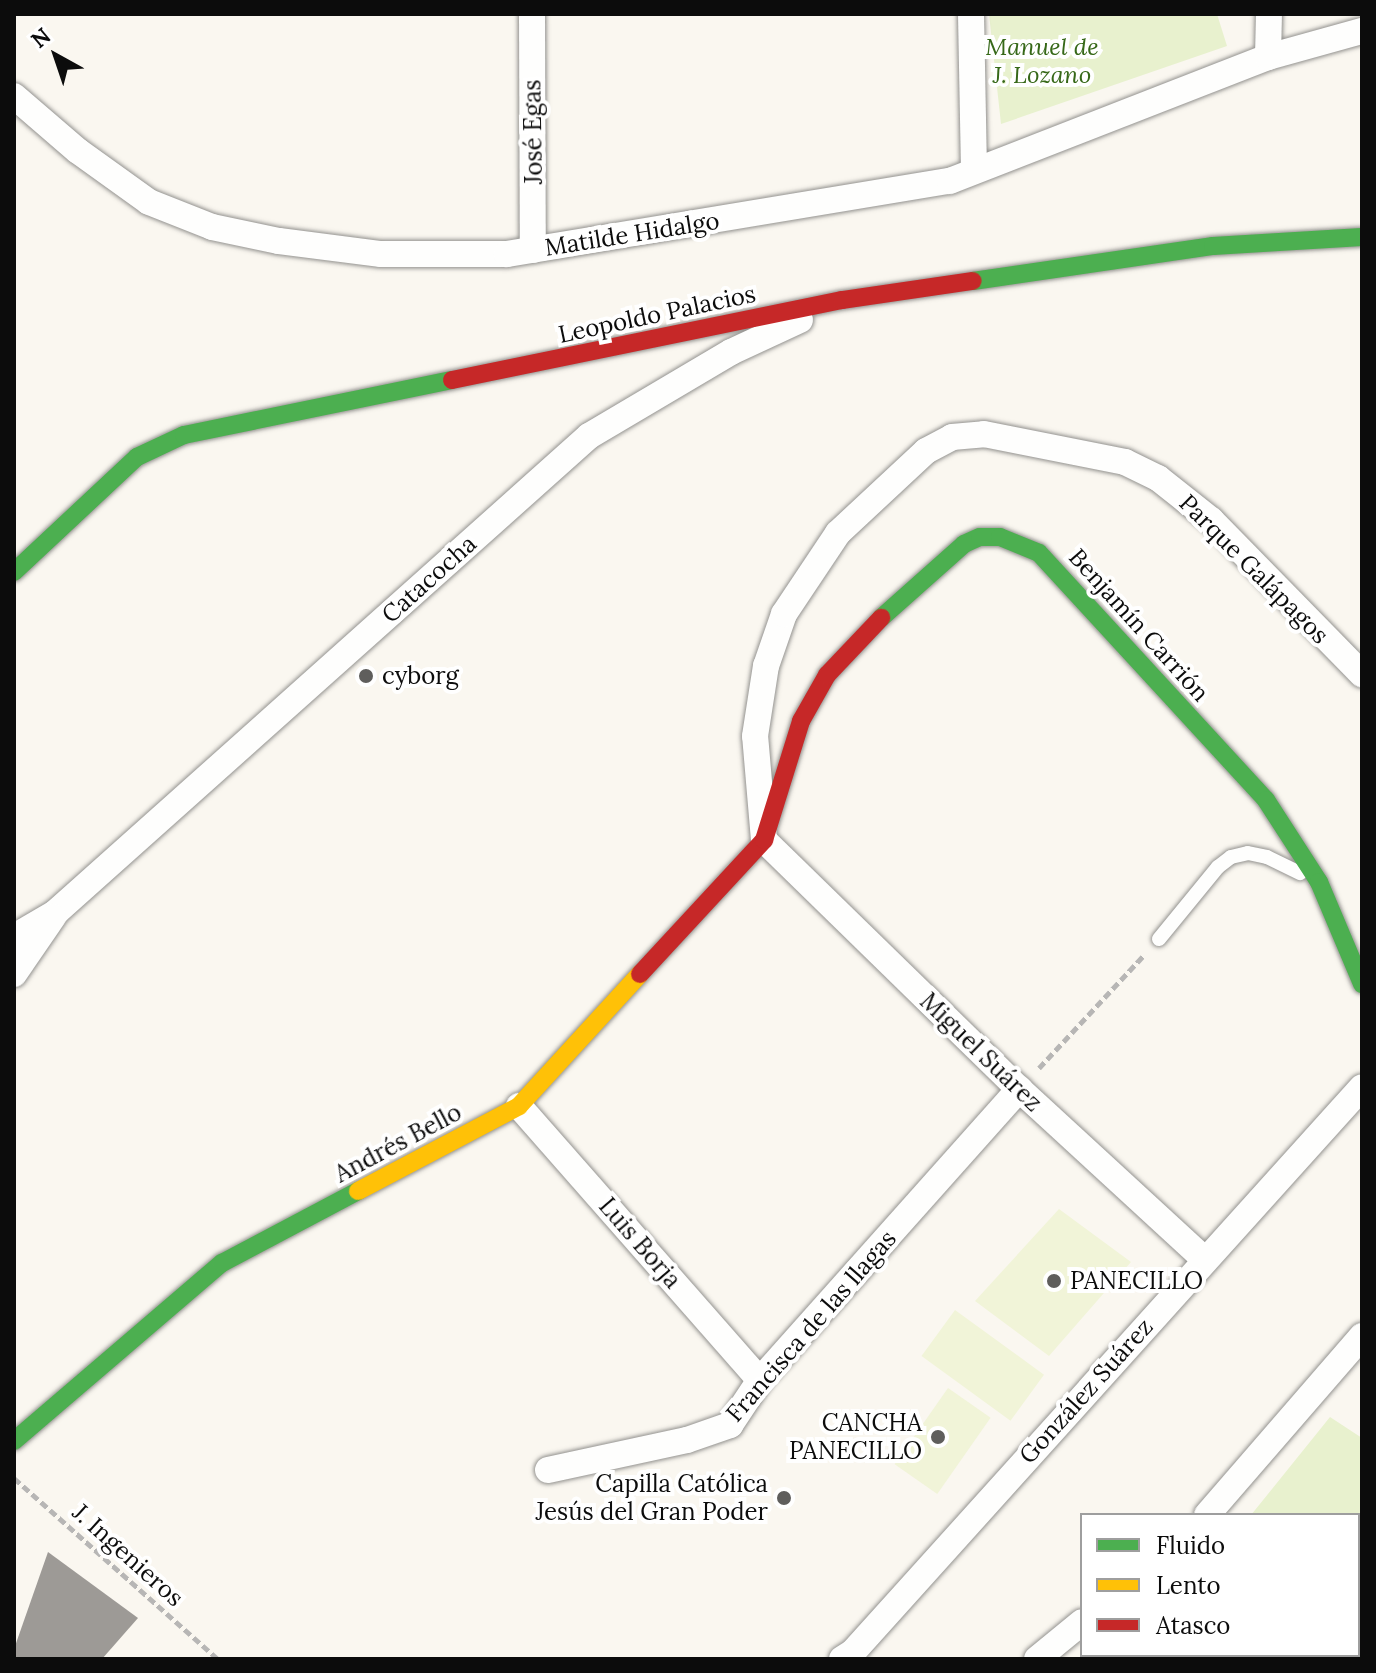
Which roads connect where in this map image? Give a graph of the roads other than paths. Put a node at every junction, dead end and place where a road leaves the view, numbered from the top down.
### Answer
1 (532, 14) edge
2 (971, 14) edge
3 (1269, 14) edge
4 (1362, 31) edge
5 (1268, 57) junction
6 (14, 96) edge
7 (974, 170) junction
8 (1362, 237) edge
9 (533, 250) junction
10 (842, 300) junction
11 (14, 572) edge
12 (1362, 674) edge
13 (764, 840) junction
14 (1319, 882) junction
15 (55, 913) junction
16 (14, 937) edge
17 (1159, 939) road end
18 (14, 974) edge
19 (1362, 984) edge
20 (1362, 1087) edge
21 (1019, 1089) junction
22 (519, 1106) junction
23 (1204, 1259) junction
24 (1362, 1336) edge
25 (760, 1380) junction
26 (14, 1441) edge
27 (548, 1470) dead end
28 (1209, 1513) edge
29 (1080, 1624) edge
30 (853, 1657) edge
31 (1037, 1659) edge

1 - 9 street, José Egas
2 - 7 street
3 - 5 street
4 - 5 street, Matilde Hidalgo
5 - 7 street, Matilde Hidalgo
6 - 9 street, Matilde Hidalgo
7 - 9 street, Matilde Hidalgo
8 - 10 street, Leopoldo Palacios
10 - 11 street, Leopoldo Palacios
10 - 15 street, Catacocha
12 - 13 street, Parque Galápagos
13 - 14 street, Benjamín Carrión
13 - 21 street, Miguel Suárez
13 - 22 street, Andrés Bello
14 - 17 lane
14 - 19 street, Benjamín Carrión
15 - 16 street, Catacocha
15 - 18 street, Catacocha
20 - 23 street, González Suárez
21 - 23 street, Miguel Suárez
21 - 25 street, Francisca de las llagas
22 - 25 street, Luis Borja
22 - 26 street, Andrés Bello
23 - 30 street, González Suárez
24 - 28 street
25 - 27 street, Francisca de las llagas
29 - 31 street

